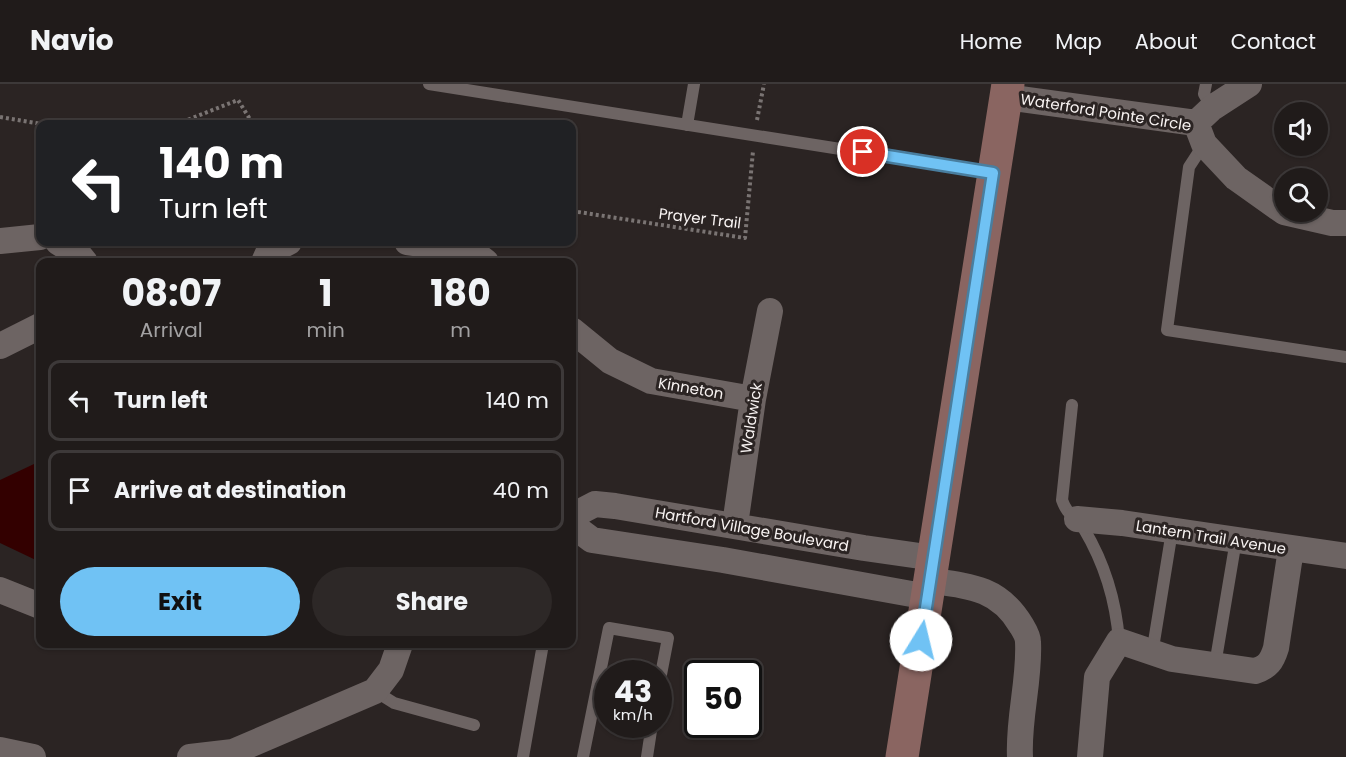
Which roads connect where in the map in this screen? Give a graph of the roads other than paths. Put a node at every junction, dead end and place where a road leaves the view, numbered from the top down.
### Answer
1 (429, 84) edge
2 (694, 84) edge
3 (1249, 84) edge
4 (1007, 90) edge
5 (1204, 115) edge
6 (687, 125) junction
7 (993, 173) junction
8 (1346, 223) edge
9 (36, 237) edge
10 (0, 241) edge
11 (64, 246) edge
12 (281, 246) edge
13 (436, 246) edge
14 (82, 258) edge
15 (266, 258) edge
16 (481, 258) edge
17 (770, 311) dead end
18 (36, 328) edge
19 (576, 333) edge
20 (0, 346) edge
21 (1346, 357) edge
22 (753, 399) junction
23 (1072, 405) dead end
24 (576, 514) edge
25 (1077, 519) junction
26 (735, 525) junction
27 (576, 528) edge
28 (1172, 531) junction
29 (1236, 540) junction
30 (1291, 549) junction
31 (1346, 556) edge
32 (931, 578) junction
33 (0, 590) edge
34 (36, 604) edge
35 (1119, 641) junction
36 (399, 648) edge
37 (542, 648) edge
38 (1152, 654) junction
39 (603, 660) edge
40 (664, 660) edge
41 (1215, 666) junction
42 (375, 691) junction
43 (594, 705) edge
44 (474, 725) dead end
45 (649, 738) edge
46 (0, 750) edge
47 (233, 754) edge
48 (900, 754) edge
49 (33, 757) edge
50 (190, 757) edge
51 (523, 757) edge
52 (584, 757) edge
53 (646, 757) edge
54 (1020, 757) edge
55 (1090, 757) edge

1 - 6 lane
2 - 6 lane
3 - 5 street
4 - 5 street, Waterford Pointe Circle
4 - 7 main road
5 - 8 street, Waterford Pointe Circle
5 - 21 lane
6 - 7 lane
7 - 32 main road
9 - 10 street
11 - 14 street
12 - 15 street
13 - 16 street
17 - 22 street, Waldwick
18 - 20 street
19 - 22 street, Kinneton
22 - 26 street, Waldwick
23 - 25 lane
24 - 26 street, Hartford Village Boulevard
25 - 28 street, Lantern Trail Avenue
25 - 35 lane
26 - 32 street, Hartford Village Boulevard
27 - 32 street
28 - 29 street, Lantern Trail Avenue
28 - 38 lane
29 - 30 street, Lantern Trail Avenue
29 - 41 lane
30 - 31 street, Lantern Trail Avenue
30 - 41 street
32 - 48 main road
32 - 54 street
33 - 34 street
35 - 38 street
35 - 55 street
36 - 42 street
37 - 51 lane
38 - 41 street
39 - 40 lane
42 - 44 lane
42 - 47 street
43 - 52 lane
45 - 53 lane
46 - 49 street
47 - 50 street

